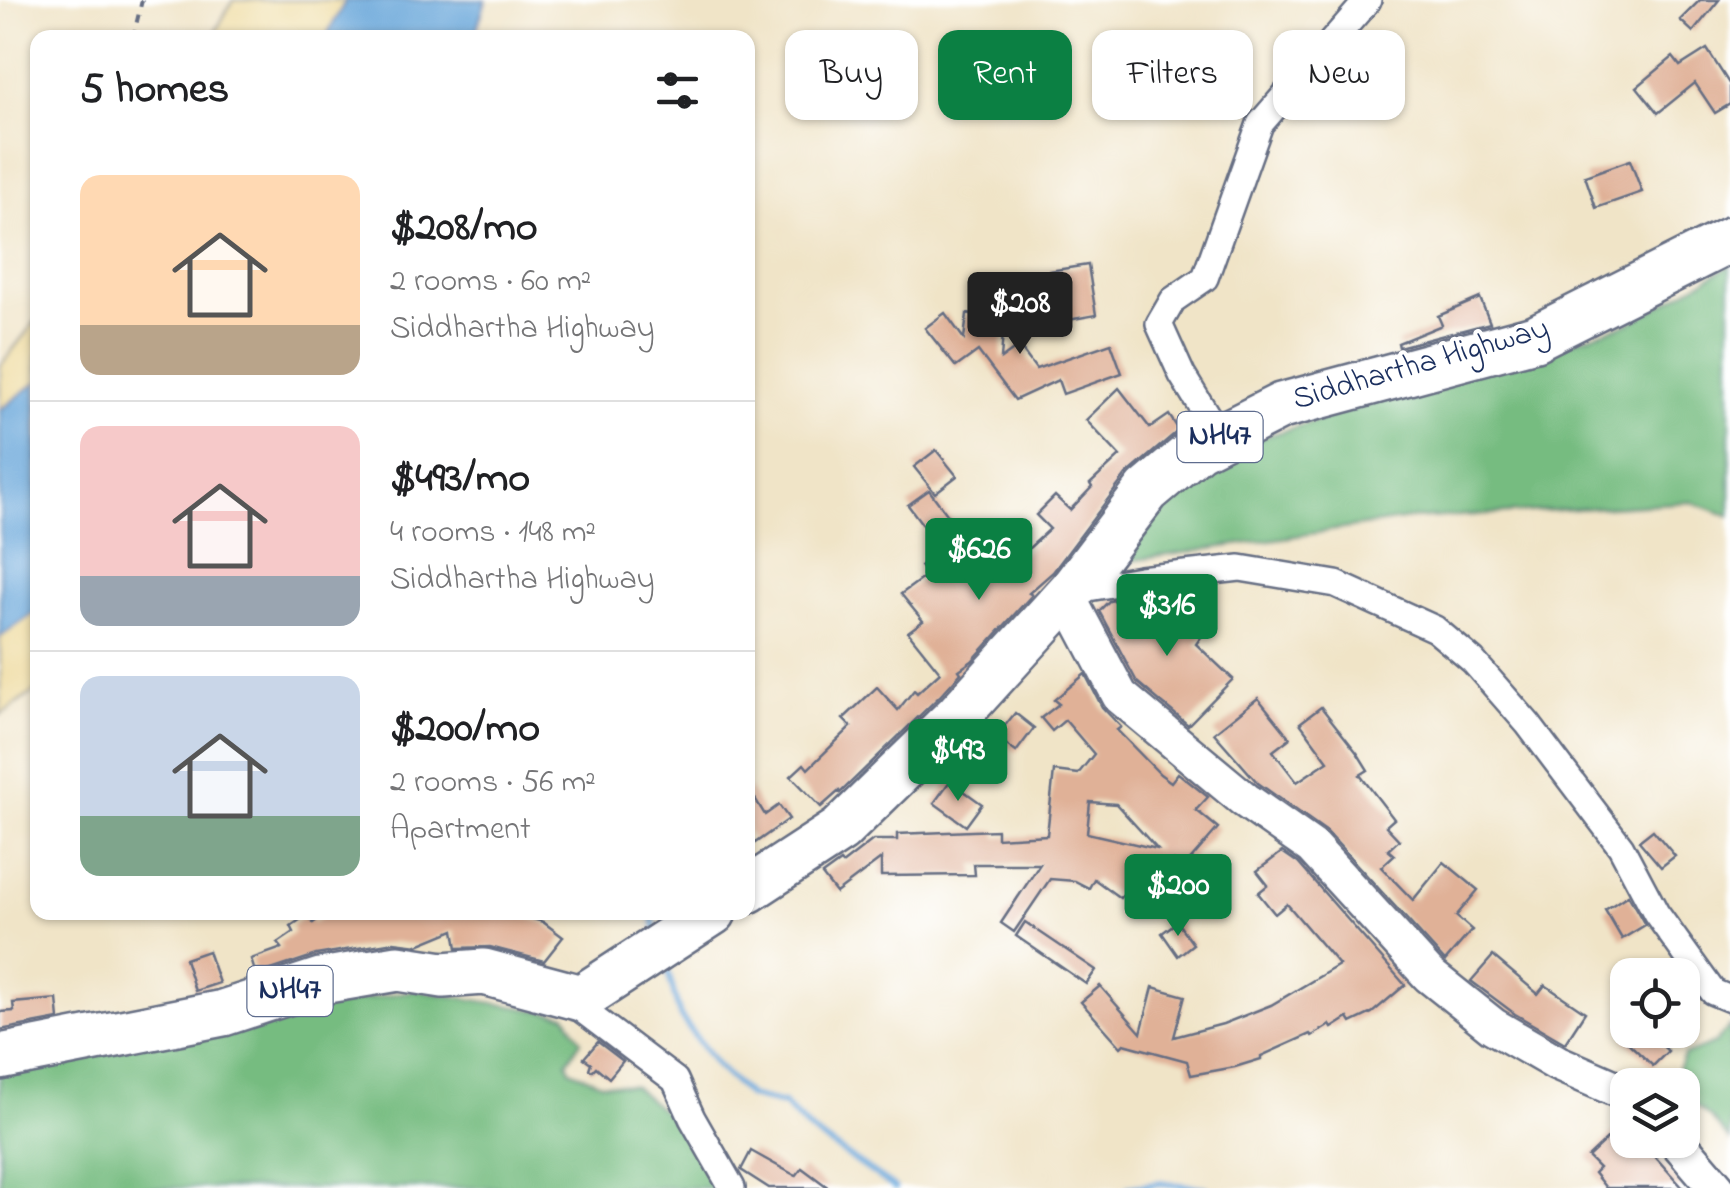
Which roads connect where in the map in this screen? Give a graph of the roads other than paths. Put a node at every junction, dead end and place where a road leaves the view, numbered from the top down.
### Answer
1 (1368, 0) edge
2 (1730, 240) edge
3 (1220, 437) junction
4 (1069, 593) junction
5 (755, 885) edge
6 (699, 920) edge
7 (570, 996) junction
8 (1730, 1000) edge
9 (0, 1056) edge
10 (1610, 1086) edge
11 (1691, 1158) edge
12 (732, 1188) edge
13 (1717, 1188) edge

1 - 3 street
2 - 3 highway, Siddhartha Highway / NH47
3 - 4 highway, Siddhartha Highway / NH47
4 - 5 highway, Siddhartha Highway / NH47
4 - 8 street
4 - 10 street
6 - 7 highway
7 - 9 highway, NH47
7 - 12 street
11 - 13 street

